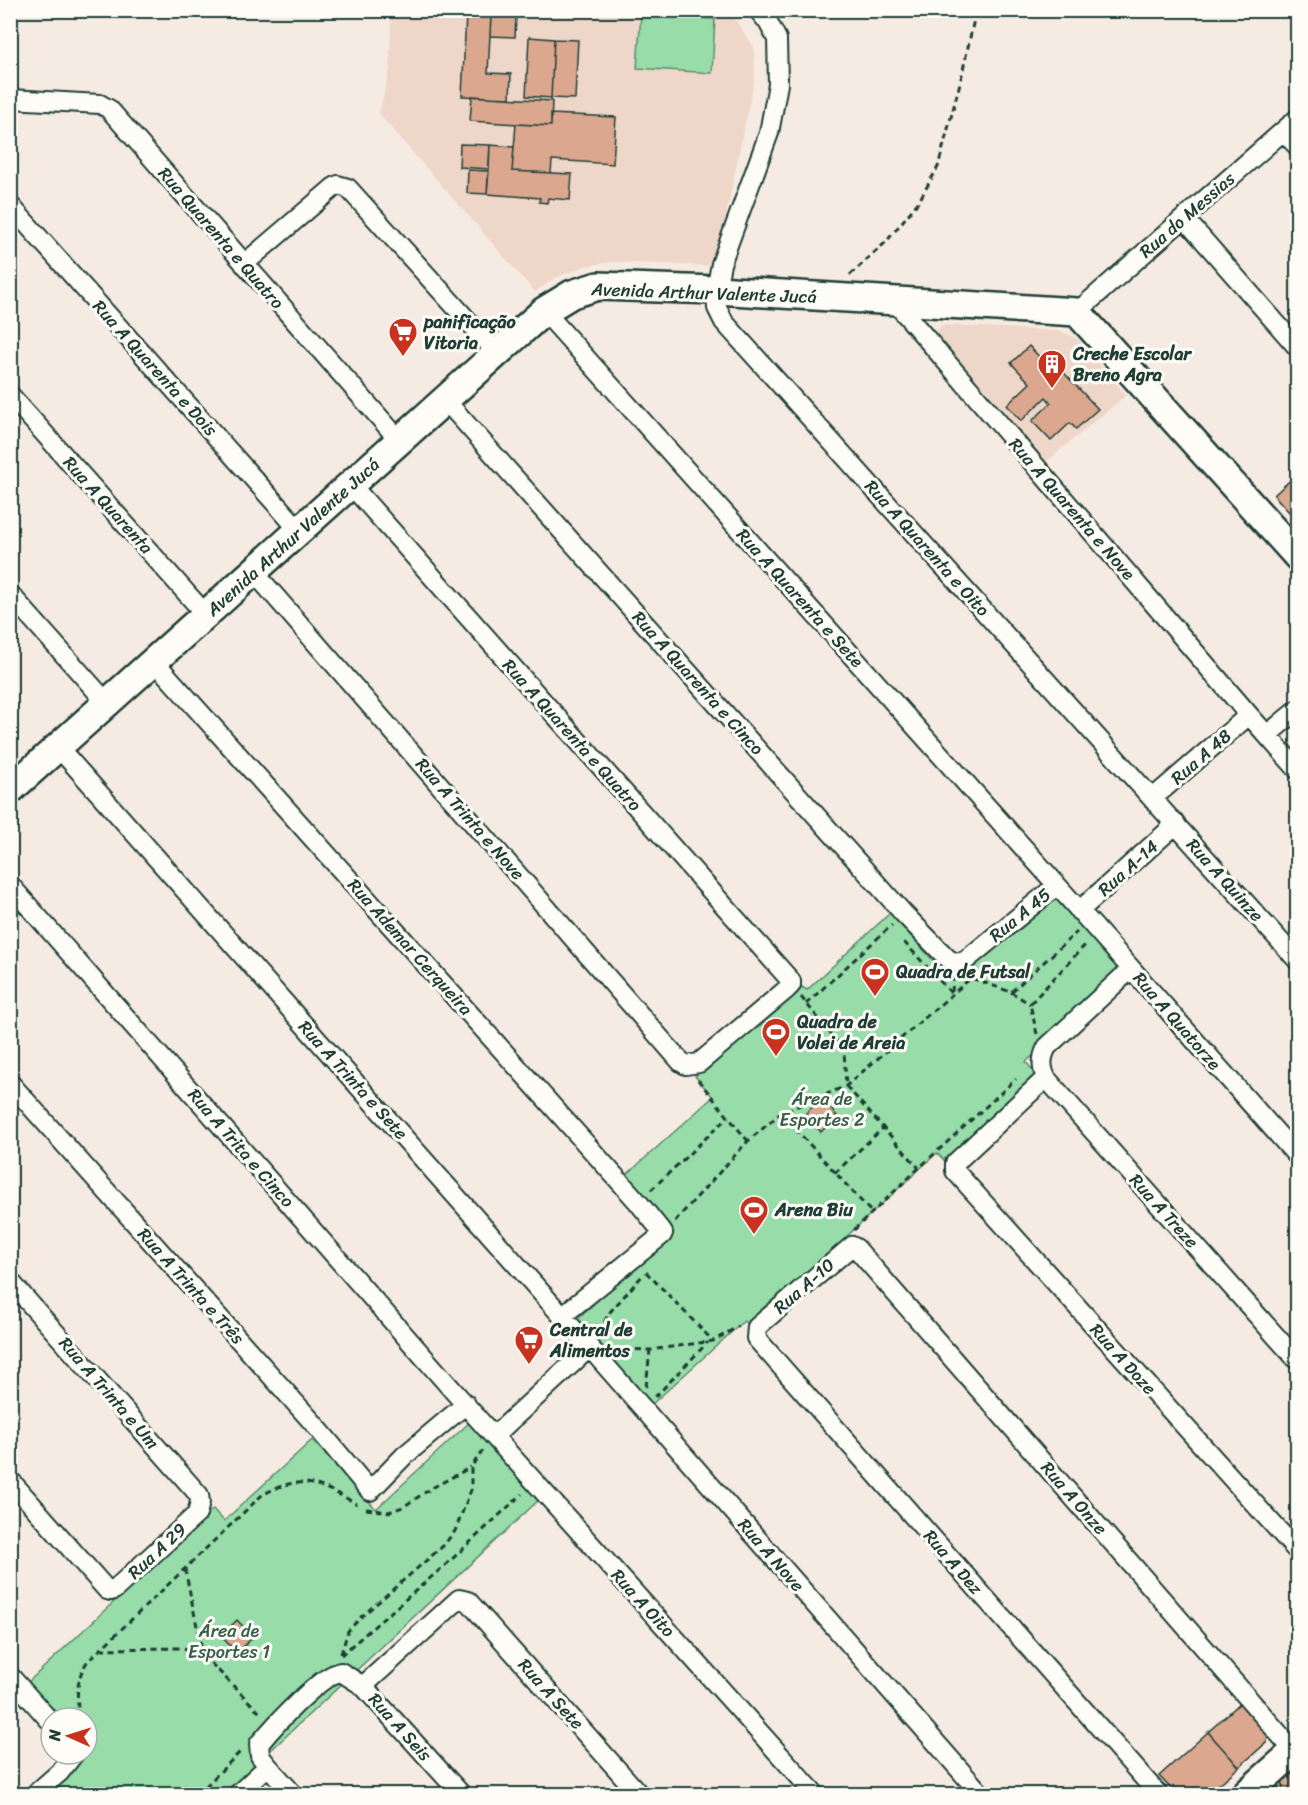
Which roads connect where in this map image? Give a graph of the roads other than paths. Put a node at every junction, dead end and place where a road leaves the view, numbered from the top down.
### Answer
1 (758, 10) edge
2 (10, 99) edge
3 (1298, 118) edge
4 (1283, 131) junction
5 (1298, 147) edge
6 (10, 205) edge
7 (1184, 218) junction
8 (244, 264) junction
9 (717, 290) junction
10 (895, 302) junction
11 (544, 311) junction
12 (1077, 312) junction
13 (1298, 348) edge
14 (498, 354) junction
15 (10, 395) edge
16 (445, 400) junction
17 (400, 441) junction
18 (351, 485) junction
19 (300, 531) junction
20 (1296, 553) edge
21 (254, 572) junction
22 (10, 594) edge
23 (206, 615) junction
24 (154, 661) junction
25 (107, 703) junction
26 (1298, 709) edge
27 (1249, 715) junction
28 (1267, 735) junction
29 (58, 747) junction
30 (1298, 770) edge
31 (11, 789) edge
32 (1153, 798) junction
33 (1176, 824) junction
34 (10, 885) edge
35 (1056, 886) junction
36 (1089, 921) junction
37 (1298, 961) edge
38 (954, 963) joint
39 (1131, 969) junction
40 (686, 1065) joint
41 (1046, 1078) junction
42 (10, 1083) edge
43 (1298, 1157) edge
44 (850, 1241) joint
45 (10, 1281) edge
46 (562, 1316) junction
47 (748, 1326) joint
48 (589, 1348) junction
49 (1298, 1361) edge
50 (469, 1408) junction
51 (494, 1436) junction
52 (10, 1480) edge
53 (199, 1508) joint
54 (1298, 1552) edge
55 (10, 1676) edge
56 (363, 1686) junction
57 (39, 1709) edge
58 (1296, 1750) edge
59 (65, 1766) edge
60 (268, 1766) junction
61 (1258, 1791) edge
62 (35, 1794) edge
63 (238, 1794) edge
64 (293, 1794) edge
65 (461, 1794) edge
66 (639, 1794) edge
67 (815, 1794) edge
68 (981, 1794) edge
69 (1158, 1794) edge

1 - 9 street
2 - 8 street, Rua Quarenta e Quatro
3 - 4 street, Rua do Messias
4 - 5 street
4 - 7 street, Rua do Messias
6 - 19 street, Rua A Quarenta e Dois
7 - 12 street, Rua do Messias
7 - 13 street
8 - 14 street
8 - 17 street, Rua Quarenta e Quatro
9 - 10 street, Avenida Arthur Valente Jucá
9 - 11 street, Avenida Arthur Valente Jucá
9 - 32 street, Rua A Quarenta e Oito
10 - 12 street, Avenida Arthur Valente Jucá
10 - 27 street, Rua A Quarenta e Nove
11 - 14 street, Avenida Arthur Valente Jucá
11 - 35 street, Rua A Quarenta e Sete
12 - 20 street
14 - 16 street, Avenida Arthur Valente Jucá
15 - 23 street, Rua A Quarenta
16 - 17 street, Avenida Arthur Valente Jucá
16 - 38 street, Rua A Quarenta e Cinco
17 - 18 street, Avenida Arthur Valente Jucá
18 - 19 street, Avenida Arthur Valente Jucá
18 - 40 street, Rua A Quarenta e Quatro
19 - 21 street, Avenida Arthur Valente Jucá
21 - 23 street, Avenida Arthur Valente Jucá
21 - 40 street, Rua A Trinta e Nove
22 - 25 street
23 - 24 street, Avenida Arthur Valente Jucá
24 - 25 street, Avenida Arthur Valente Jucá
24 - 46 street, Rua Ademar Cerqueira
25 - 29 street, Avenida Arthur Valente Jucá
26 - 28 street
27 - 28 street, Rua A Quarenta e Nove
27 - 32 street, Rua A 48
28 - 30 street, Rua A Quarenta e Nove
29 - 31 street, Avenida Arthur Valente Jucá
29 - 46 street, Rua A Trinta e Sete
32 - 33 street, Rua A Quinze
33 - 36 street, Rua A-14
33 - 37 street, Rua A Quinze
34 - 50 street, Rua A Trita e Cinco
35 - 36 street, Rua A Quatorze
35 - 38 street, Rua A 45
36 - 39 street, Rua A Quatorze
39 - 41 street
39 - 43 street, Rua A Quatorze
41 - 49 street, Rua A Treze
41 - 54 street, Rua A Doze
42 - 50 street, Rua A Trinta e Três
44 - 47 street, Rua A-10
44 - 58 street, Rua A Onze
45 - 53 street, Rua A Trinta e Um
46 - 48 street, Rua A Nove
47 - 69 street, Rua A Dez
48 - 51 street
48 - 68 street, Rua A Nove
50 - 51 street, Rua A Oito
51 - 67 street, Rua A Oito
52 - 53 street, Rua A 29
55 - 57 street
56 - 60 street
56 - 65 street, Rua A Seis
56 - 66 street, Rua A Sete
58 - 61 street
59 - 62 street
60 - 63 street
60 - 64 street

